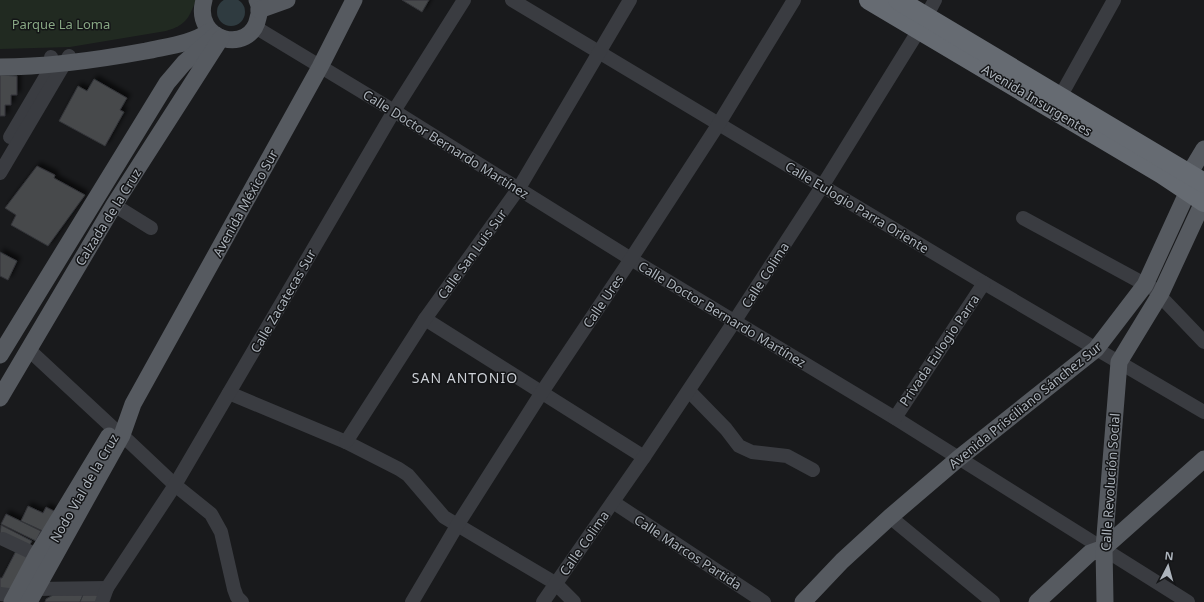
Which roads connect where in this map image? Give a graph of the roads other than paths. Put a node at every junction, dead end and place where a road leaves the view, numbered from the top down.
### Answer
1 (204, 0) edge
2 (287, 0) edge
3 (354, 0) edge
4 (464, 0) edge
5 (512, 0) edge
6 (630, 0) edge
7 (794, 0) edge
8 (869, 0) edge
9 (898, 0) edge
10 (1114, 0) edge
11 (258, 5) edge
12 (927, 16) edge
13 (255, 27) junction
14 (213, 31) junction
15 (599, 54) junction
16 (0, 57) edge
17 (59, 60) junction
18 (320, 66) junction
19 (0, 67) edge
20 (1060, 97) junction
21 (394, 111) junction
22 (718, 125) junction
23 (1204, 149) edge
24 (4, 153) edge
25 (0, 173) edge
26 (823, 185) junction
27 (519, 188) junction
28 (1199, 192) edge
29 (114, 205) junction
30 (1023, 218) dead end
31 (151, 228) dead end
32 (68, 244) junction
33 (86, 252) junction
34 (631, 259) junction
35 (984, 283) junction
36 (1146, 286) junction
37 (1161, 293) junction
38 (425, 319) junction
39 (734, 322) junction
40 (1204, 342) edge
41 (28, 349) junction
42 (1096, 349) junction
43 (0, 355) edge
44 (1118, 362) junction
45 (689, 391) junction
46 (542, 392) junction
47 (229, 393) junction
48 (0, 398) edge
49 (133, 404) junction
50 (1204, 412) edge
51 (895, 418) junction
52 (118, 431) junction
53 (346, 442) junction
54 (644, 457) junction
55 (959, 458) junction
56 (1204, 458) edge
57 (813, 470) dead end
58 (175, 485) junction
59 (613, 502) junction
60 (890, 517) junction
61 (458, 524) junction
62 (3, 539) dead end
63 (1104, 548) junction
64 (37, 555) junction
65 (35, 572) dead end
66 (555, 583) junction
67 (106, 588) junction
68 (19, 597) edge
69 (102, 602) edge
70 (242, 602) edge
71 (412, 602) edge
72 (543, 602) edge
73 (574, 602) edge
74 (764, 602) edge
75 (803, 602) edge
76 (993, 602) edge
77 (1037, 602) edge
78 (1105, 602) edge
79 (1188, 602) edge

1 - 14 main road
2 - 11 main road
3 - 18 main road, Avenida México Sur
4 - 21 street, Calle Zacatecas Sur
5 - 15 street, Calle Eulogio Parra Oriente
6 - 15 street, Calle San Luis Sur
7 - 22 street, Calle Ures
8 - 12 highway, Avenida Insurgentes
9 - 12 highway, Avenida Insurgentes
10 - 20 street
11 - 13 main road
12 - 20 highway, Avenida Insurgentes
12 - 26 street, Calle Colima
12 - 28 highway, Avenida Insurgentes
13 - 14 main road
13 - 18 street, Calle Doctor Bernardo Martínez
14 - 17 main road
14 - 29 main road, Calzada de la Cruz
14 - 32 main road, Calzada de la Cruz
15 - 22 street, Calle Eulogio Parra Oriente
15 - 27 street, Calle San Luis Sur
16 - 17 main road
17 - 19 main road
17 - 24 street
18 - 21 street, Calle Doctor Bernardo Martínez
18 - 49 main road, Avenida México Sur
20 - 28 highway, Avenida Insurgentes
21 - 27 street, Calle Doctor Bernardo Martínez
21 - 47 street, Calle Zacatecas Sur
22 - 26 street, Calle Eulogio Parra Oriente
22 - 34 street, Calle Ures
23 - 28 main road, Avenida Prisciliano Sánchez Sur
24 - 25 street
26 - 35 street, Calle Eulogio Parra Oriente
26 - 39 street, Calle Colima
27 - 34 street, Calle Doctor Bernardo Martínez
27 - 38 street, Calle San Luis Sur
28 - 36 main road, Avenida Prisciliano Sánchez Sur
28 - 37 main road, Avenida Prisciliano Sánchez Sur
29 - 31 street
29 - 33 main road, Calzada de la Cruz
30 - 36 street
32 - 33 main road
32 - 43 main road, Calzada de la Cruz
33 - 41 main road, Calzada de la Cruz
34 - 39 street, Calle Doctor Bernardo Martínez
34 - 46 street, Calle Ures
35 - 42 street, Calle Eulogio Parra Oriente
35 - 51 street, Privada Eulogio Parra
36 - 37 street
36 - 42 main road, Avenida Prisciliano Sánchez Sur
37 - 40 street
37 - 44 main road, Avenida Prisciliano Sánchez Sur
38 - 46 street
38 - 53 street, Calle San Luis Sur
39 - 45 street, Calle Colima
39 - 51 street, Calle Doctor Bernardo Martínez
41 - 48 main road, Calzada de la Cruz
41 - 52 street
42 - 44 street, Calle Eulogio Parra Oriente
42 - 55 main road, Avenida Prisciliano Sánchez Sur
44 - 50 street, Calle Eulogio Parra Oriente
44 - 63 main road, Calle Revolución Social
45 - 54 street, Calle Colima
45 - 57 street
46 - 54 street
46 - 61 street, Calle Ures
47 - 53 street
47 - 58 street, Calle Zacatecas Sur
49 - 52 main road, Avenida México Sur
49 - 65 main road, Nodo Vial de la Cruz
51 - 55 street, Calle Doctor Bernardo Martínez
52 - 58 street
52 - 64 main road, Avenida México Sur
52 - 68 main road, Avenida México Sur
53 - 61 street
54 - 59 street, Calle Colima
55 - 60 main road, Avenida Prisciliano Sánchez Sur
55 - 63 street, Calle Doctor Bernardo Martínez
56 - 63 main road
58 - 67 street, Calle Zacatecas Sur
58 - 70 street
59 - 66 street, Calle Colima
59 - 74 street, Calle Marcos Partida
60 - 75 main road, Avenida Prisciliano Sánchez Sur
60 - 76 street
61 - 66 street
61 - 71 street, Calle Ures
62 - 64 street
63 - 77 main road
63 - 78 main road, Calle Revolución Social
63 - 79 street, Calle Doctor Bernardo Martínez
64 - 68 main road, Avenida México Sur
66 - 72 street, Calle Colima
66 - 73 street
67 - 68 street
67 - 69 street, Calle Zacatecas Sur

